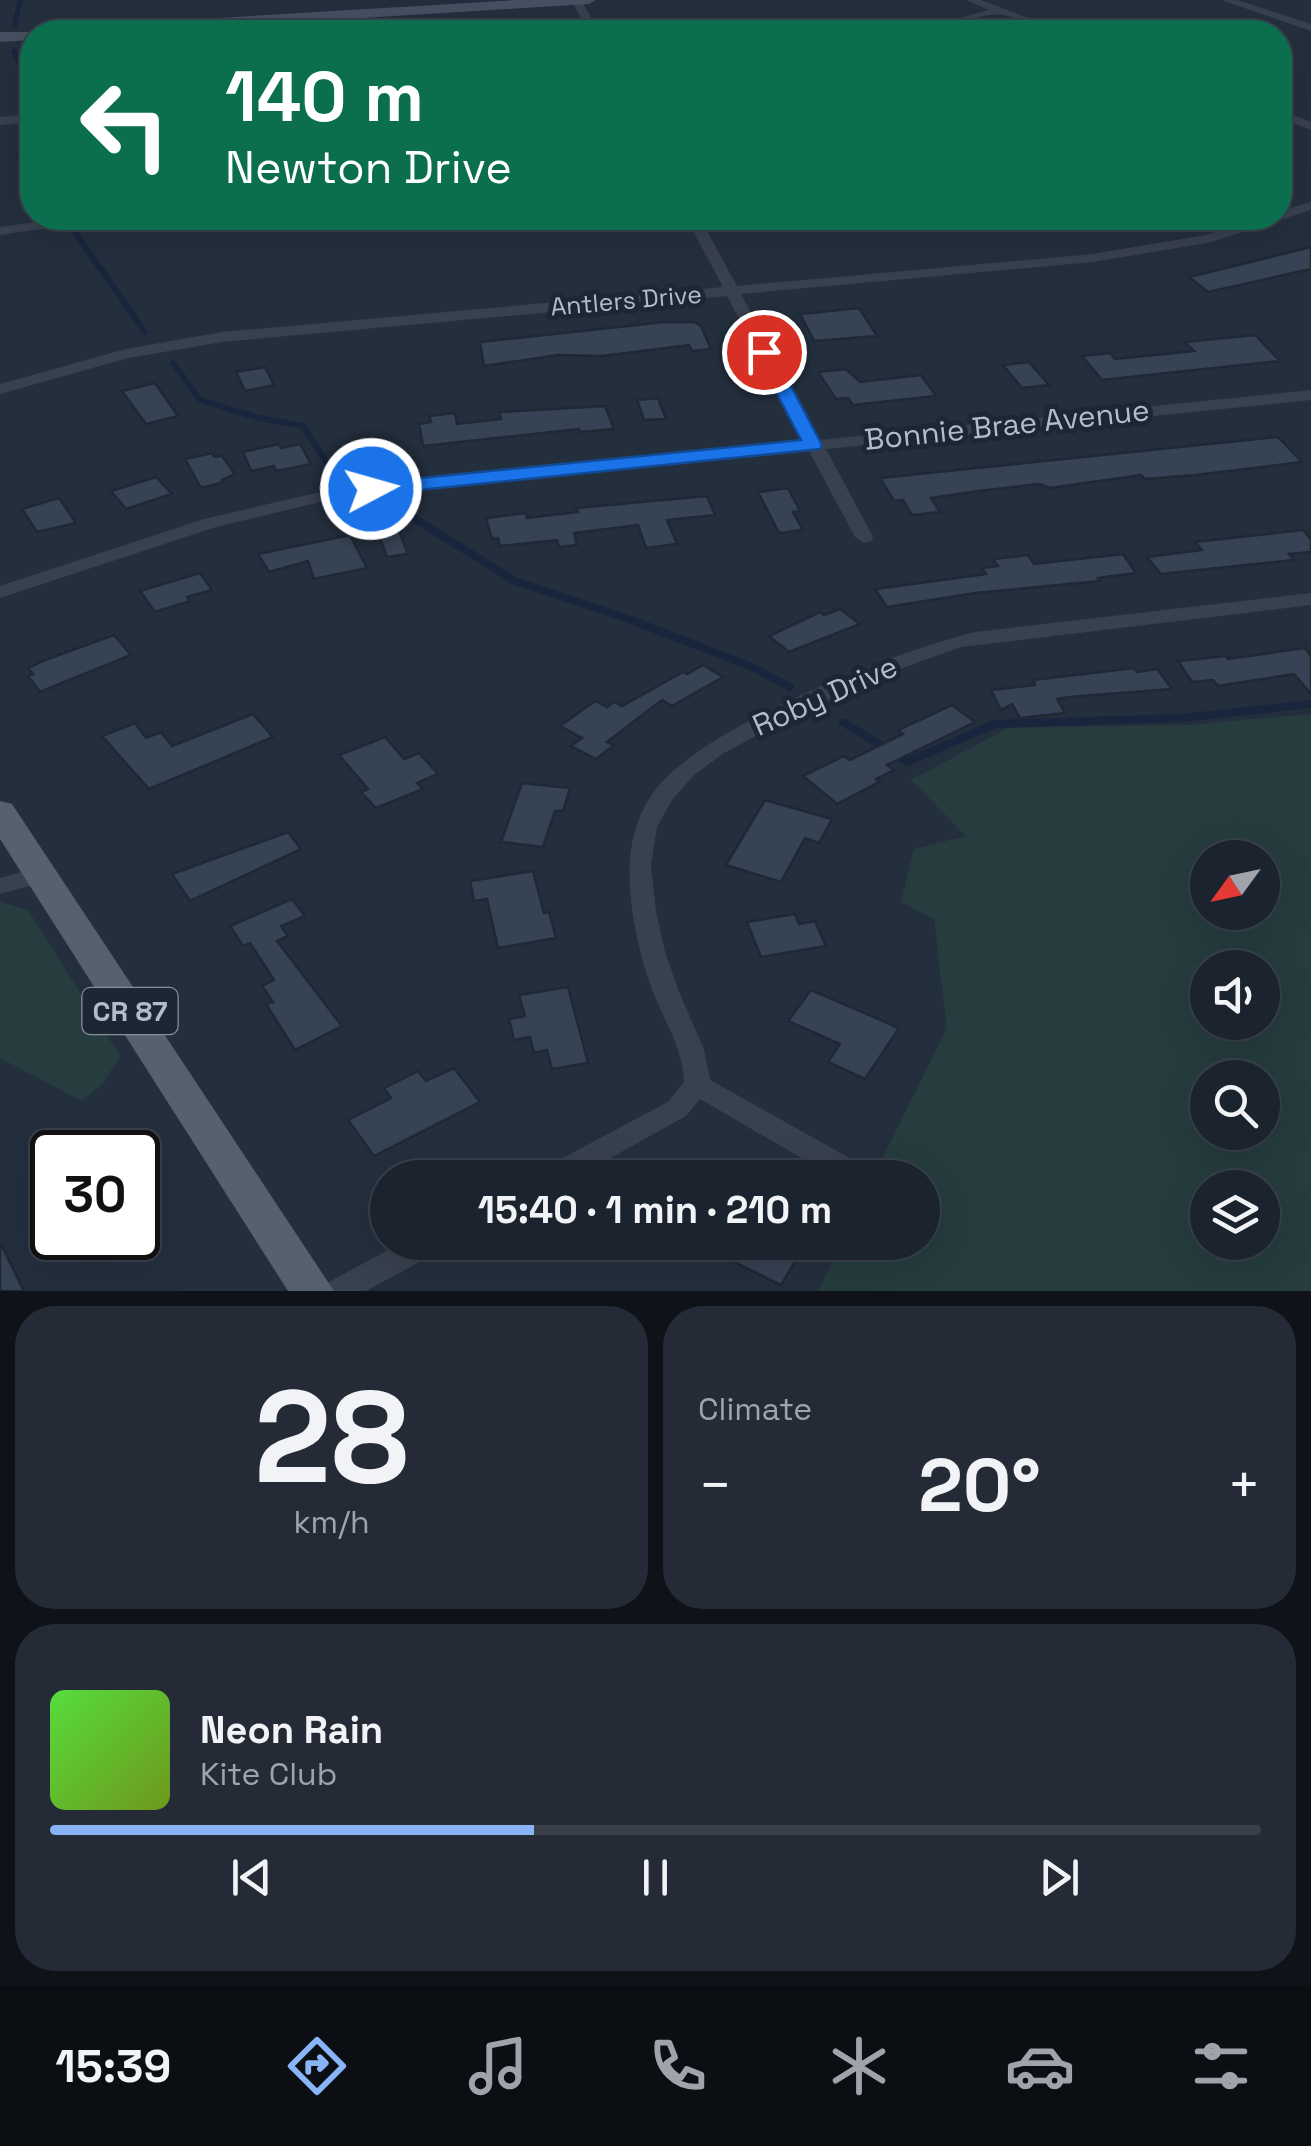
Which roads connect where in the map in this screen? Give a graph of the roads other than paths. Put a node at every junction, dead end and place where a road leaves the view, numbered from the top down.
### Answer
1 (589, 0) edge
2 (971, 0) edge
3 (1226, 0) edge
4 (576, 1) edge
5 (1000, 11) junction
6 (265, 20) edge
7 (963, 20) edge
8 (1025, 20) edge
9 (1287, 20) edge
10 (700, 230) edge
11 (1239, 230) edge
12 (732, 290) junction
13 (0, 389) edge
14 (1311, 394) edge
15 (813, 445) junction
16 (864, 537) dead end
17 (0, 592) edge
18 (1311, 599) edge
19 (0, 812) edge
20 (20, 880) edge
21 (697, 1086) junction
22 (583, 1160) edge
23 (829, 1160) edge
24 (397, 1260) edge
25 (312, 1291) edge
26 (339, 1291) edge

1 - 4 main road
2 - 5 street
3 - 9 street
4 - 6 main road
5 - 7 street
5 - 8 street
10 - 12 street
11 - 12 street, Antlers Drive
12 - 13 street, Antlers Drive
12 - 15 street
14 - 15 street, Bonnie Brae Avenue
15 - 16 street
15 - 17 street, Bonnie Brae Avenue
18 - 21 street, Roby Drive
19 - 20 main road, CR 87
20 - 25 main road, CR 87
21 - 22 street
21 - 23 street
24 - 26 street

